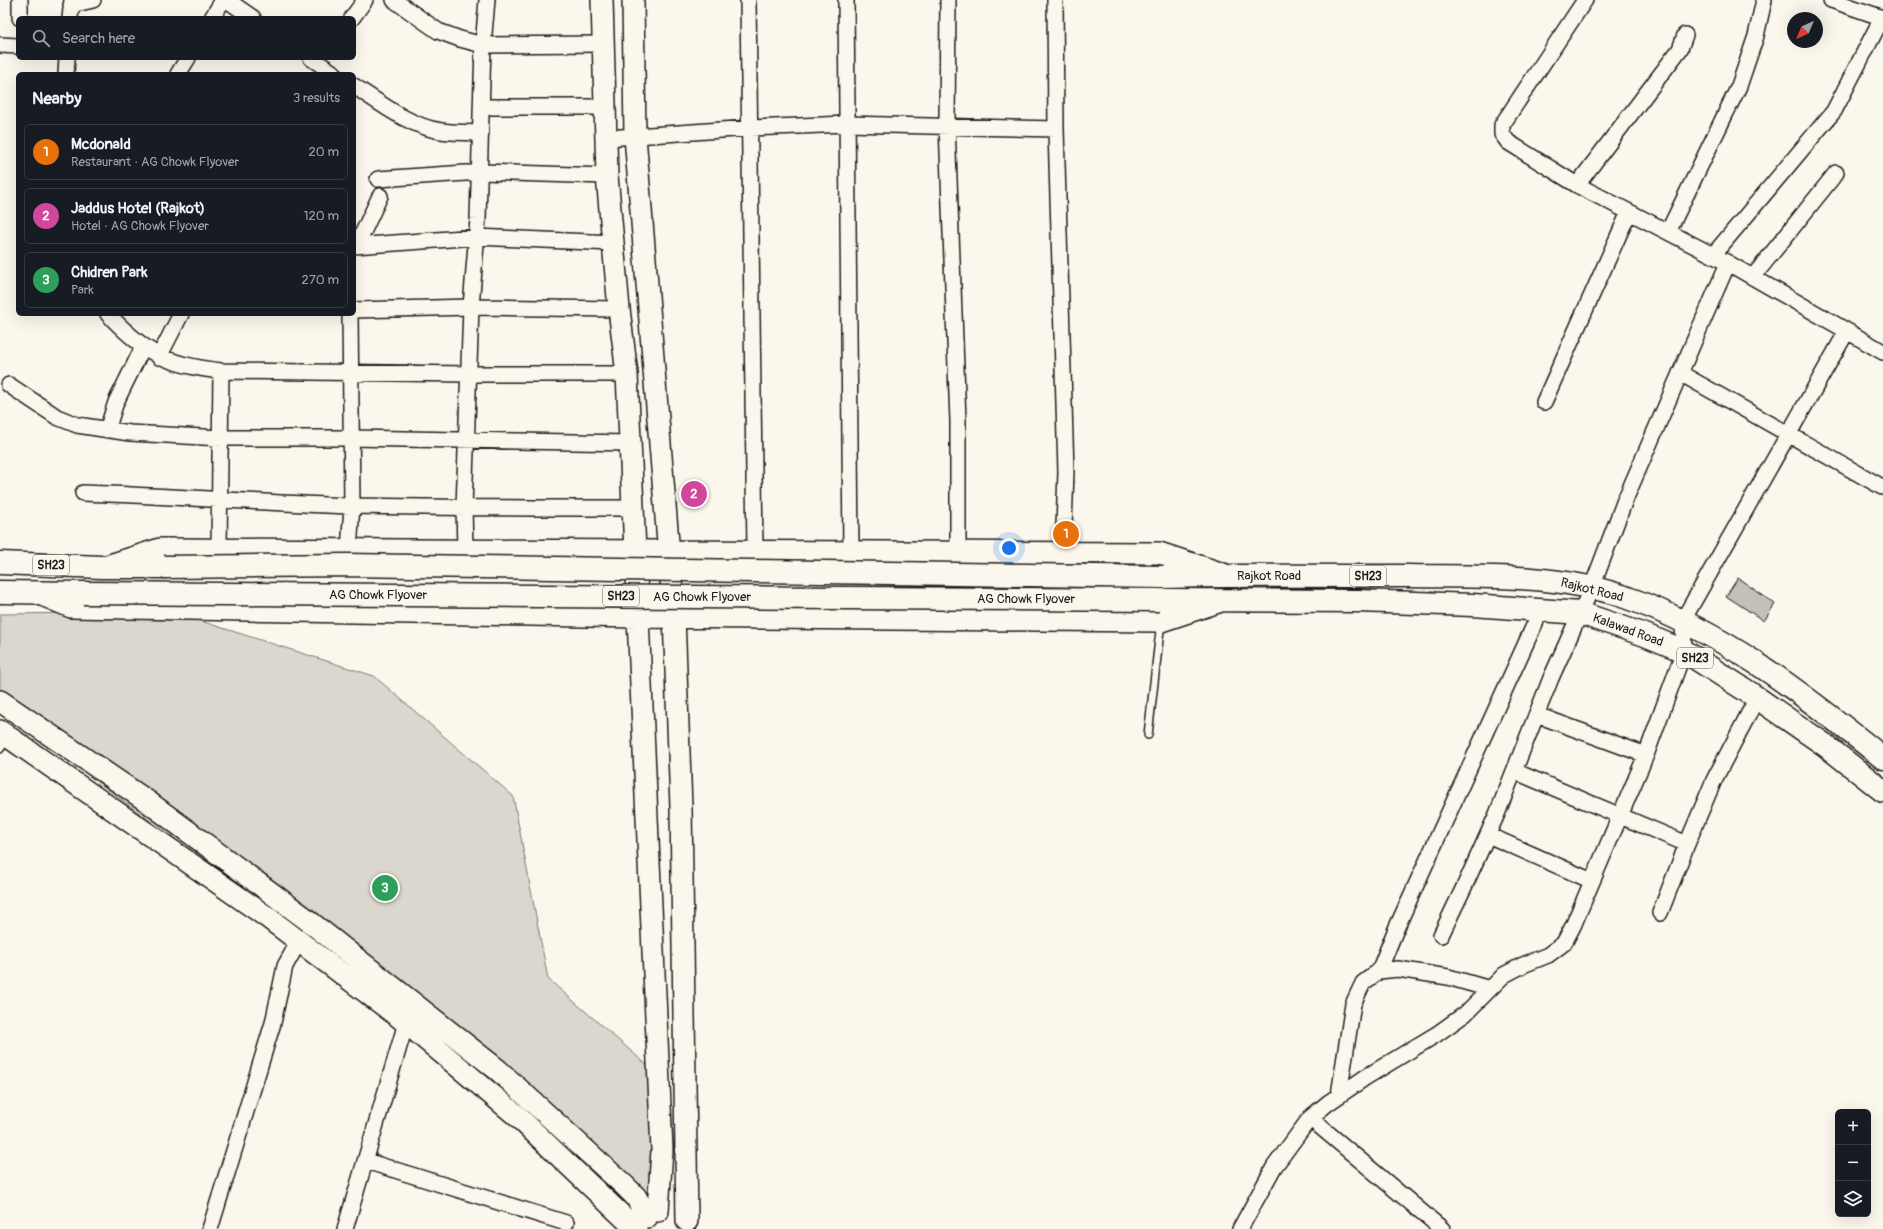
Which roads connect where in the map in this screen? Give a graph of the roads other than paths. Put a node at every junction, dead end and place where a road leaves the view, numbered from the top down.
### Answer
1 (20, 0) edge
2 (93, 0) edge
3 (223, 0) edge
4 (227, 0) edge
5 (365, 0) edge
6 (394, 0) edge
7 (487, 0) edge
8 (602, 0) edge
9 (633, 0) edge
10 (748, 0) edge
11 (846, 0) edge
12 (948, 0) edge
13 (1055, 0) edge
14 (1585, 0) edge
15 (1764, 0) edge
16 (1831, 0) edge
17 (71, 8) edge
18 (20, 16) edge
19 (213, 16) edge
20 (250, 16) edge
21 (353, 16) edge
22 (1883, 18) edge
23 (1685, 35) dead end
24 (604, 44) junction
25 (0, 45) edge
26 (483, 45) junction
27 (16, 46) edge
28 (67, 60) edge
29 (187, 60) edge
30 (318, 64) edge
31 (66, 72) edge
32 (179, 72) edge
33 (332, 72) edge
34 (356, 87) edge
35 (482, 107) junction
36 (606, 107) junction
37 (846, 124) junction
38 (947, 125) junction
39 (750, 128) junction
40 (1056, 129) junction
41 (481, 133) junction
42 (635, 136) junction
43 (608, 138) junction
44 (480, 172) junction
45 (1836, 173) dead end
46 (607, 176) junction
47 (378, 179) dead end
48 (1577, 185) junction
49 (380, 196) dead end
50 (1629, 212) junction
51 (1668, 232) junction
52 (477, 237) junction
53 (614, 243) junction
54 (356, 246) edge
55 (1714, 254) junction
56 (1728, 263) junction
57 (1753, 277) junction
58 (471, 307) junction
59 (619, 309) junction
60 (356, 310) edge
61 (110, 316) edge
62 (180, 316) edge
63 (350, 316) edge
64 (1847, 330) junction
65 (143, 347) junction
66 (1883, 352) edge
67 (159, 357) junction
68 (221, 370) junction
69 (349, 372) junction
70 (1680, 373) junction
71 (469, 374) junction
72 (627, 374) junction
73 (9, 386) dead end
74 (1544, 402) dead end
75 (108, 430) junction
76 (1788, 435) junction
77 (221, 438) junction
78 (350, 438) junction
79 (466, 439) junction
80 (631, 443) junction
81 (1882, 487) dead end
82 (83, 493) dead end
83 (220, 500) junction
84 (352, 506) junction
85 (464, 508) junction
86 (634, 508) junction
87 (219, 549) junction
88 (349, 550) junction
89 (465, 550) junction
90 (635, 551) junction
91 (669, 552) junction
92 (755, 552) junction
93 (851, 552) junction
94 (958, 552) junction
95 (1064, 553) junction
96 (0, 563) edge
97 (102, 567) junction
98 (1229, 576) junction
99 (1592, 587) junction
100 (0, 592) edge
101 (37, 593) junction
102 (1223, 600) junction
103 (1473, 605) joint
104 (1541, 610) junction
105 (1580, 613) junction
106 (674, 616) junction
107 (638, 617) junction
108 (1683, 620) junction
109 (1161, 621) junction
110 (1684, 651) junction
111 (1757, 698) junction
112 (0, 701) edge
113 (1537, 715) junction
114 (1148, 736) dead end
115 (3, 739) edge
116 (1646, 755) junction
117 (1883, 758) edge
118 (1514, 771) junction
119 (1883, 791) edge
120 (1619, 816) junction
121 (1488, 835) junction
122 (1687, 844) junction
123 (1592, 881) junction
124 (1660, 913) dead end
125 (1441, 935) dead end
126 (300, 941) junction
127 (1379, 971) junction
128 (1490, 989) junction
129 (406, 1023) junction
130 (1339, 1095) junction
131 (1310, 1118) junction
132 (366, 1161) junction
133 (645, 1221) edge
134 (566, 1223) dead end
135 (689, 1225) edge
136 (210, 1229) edge
137 (345, 1229) edge
138 (1240, 1229) edge
139 (1442, 1229) edge

1 - 18 street
2 - 17 street
3 - 19 street
4 - 20 street
5 - 21 street
6 - 26 street
7 - 26 street
8 - 24 street
9 - 42 street
10 - 39 street
11 - 37 street
12 - 38 street
13 - 40 street
14 - 48 street
15 - 51 street
16 - 22 street
22 - 55 street
23 - 48 street
24 - 26 street
24 - 36 street
25 - 27 street
26 - 35 street
28 - 31 street
29 - 32 street
30 - 33 street
34 - 41 street
35 - 36 street
35 - 41 street
36 - 43 street
37 - 38 street
37 - 39 street
37 - 93 street
38 - 40 street
38 - 94 street
39 - 42 street
39 - 92 street
40 - 95 street
41 - 44 street
42 - 43 street
42 - 91 street
43 - 46 street
44 - 46 street
44 - 47 street
44 - 52 street
45 - 57 street
46 - 53 street
48 - 50 street
49 - 54 street
50 - 51 street
50 - 74 street
51 - 55 street
52 - 53 street
52 - 54 street
52 - 58 street
53 - 59 street
55 - 56 street
56 - 57 street
56 - 70 street
57 - 64 street
58 - 59 street
58 - 60 street
58 - 71 street
59 - 72 street
61 - 65 street
62 - 67 street
63 - 69 street
64 - 66 street
64 - 76 street
65 - 67 street
65 - 75 street
67 - 68 street
68 - 69 street
68 - 77 street
69 - 71 street
69 - 78 street
70 - 76 street
70 - 99 street
71 - 72 street
71 - 79 street
72 - 80 street
73 - 75 street
75 - 77 street
76 - 81 street
76 - 108 street
77 - 78 street
77 - 83 street
78 - 79 street
78 - 84 street
79 - 80 street
79 - 85 street
80 - 86 street
82 - 83 street
83 - 84 street
83 - 87 street
84 - 85 street
84 - 88 street
85 - 86 street
85 - 89 street
86 - 90 street
87 - 88 street
87 - 97 street
88 - 89 street
89 - 90 street
90 - 91 street
90 - 107 street
91 - 92 street
91 - 106 street
92 - 93 street
93 - 94 street
94 - 95 street
95 - 98 street
96 - 97 main road, SH23
97 - 98 main road, AG Chowk Flyover / SH23, bridge
98 - 99 main road, Rajkot Road / SH23
99 - 105 street
99 - 108 main road, Rajkot Road / SH23
100 - 101 main road, SH23
101 - 102 main road, AG Chowk Flyover / SH23, bridge
101 - 107 street
102 - 103 main road, Rajkot Road / SH23
102 - 109 street
103 - 104 main road, Kalawad Road / SH23
104 - 105 main road, Kalawad Road / SH23
104 - 127 street
105 - 110 main road, Kalawad Road / SH23
105 - 113 street
106 - 107 street
106 - 109 street
106 - 135 street
107 - 133 street
108 - 110 street
108 - 117 main road, Rajkot Road / SH23
109 - 114 lane
110 - 111 main road, Kalawad Road / SH23
110 - 116 street
111 - 119 main road, Kalawad Road / SH23
111 - 122 street
112 - 133 street
113 - 116 street
113 - 118 street
115 - 126 street
116 - 120 street
118 - 120 street
118 - 121 street
120 - 122 street
120 - 123 street
121 - 123 street
121 - 125 street
122 - 124 street
123 - 128 street
126 - 129 street
126 - 136 street
127 - 128 street
127 - 130 street
128 - 130 street
129 - 132 street
129 - 133 street
130 - 131 street
131 - 138 street
131 - 139 street
132 - 134 street
132 - 137 street
133 - 135 street

